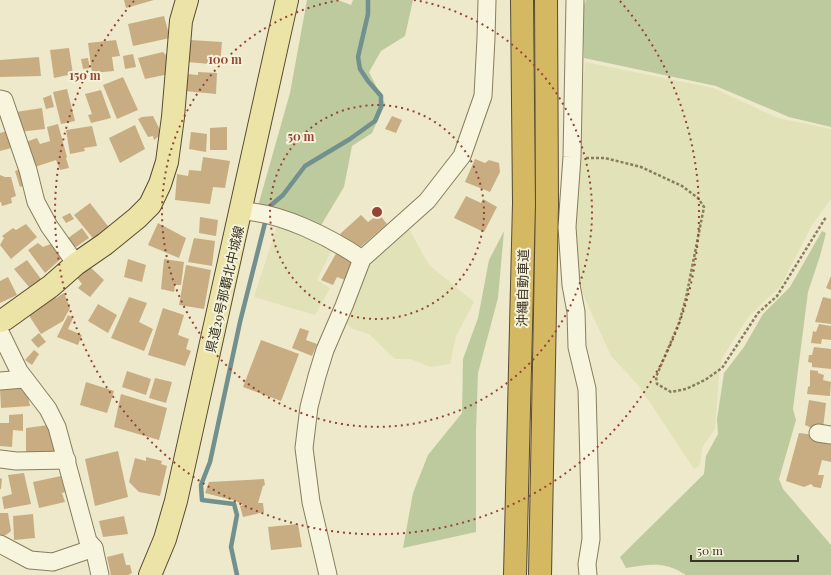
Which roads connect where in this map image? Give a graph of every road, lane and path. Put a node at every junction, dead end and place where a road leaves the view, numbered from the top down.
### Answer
1 (187, 0) edge
2 (287, 0) edge
3 (487, 0) edge
4 (522, 0) edge
5 (546, 0) edge
6 (575, 0) edge
7 (0, 99) edge
8 (572, 157) junction
9 (258, 214) junction
10 (826, 217) dead end
11 (362, 259) junction
12 (76, 264) junction
13 (0, 321) edge
14 (0, 332) edge
15 (24, 379) junction
16 (0, 381) edge
17 (0, 459) edge
18 (67, 460) junction
19 (0, 544) edge
20 (94, 548) junction
21 (100, 575) edge
22 (150, 575) edge
23 (328, 575) edge
24 (515, 575) edge
25 (540, 575) edge
26 (588, 575) edge

1 - 12 main road
2 - 9 main road, 県道29号那覇北中城線
3 - 11 street
4 - 24 highway, 沖縄自動車道
5 - 25 highway, 沖縄自動車道
6 - 8 street
7 - 12 street
8 - 10 path
8 - 26 street
9 - 11 street
9 - 22 main road, 県道29号那覇北中城線
11 - 23 street
12 - 13 main road
14 - 15 street
15 - 16 street
15 - 18 street
17 - 18 street
18 - 20 street
19 - 20 street
20 - 21 street

